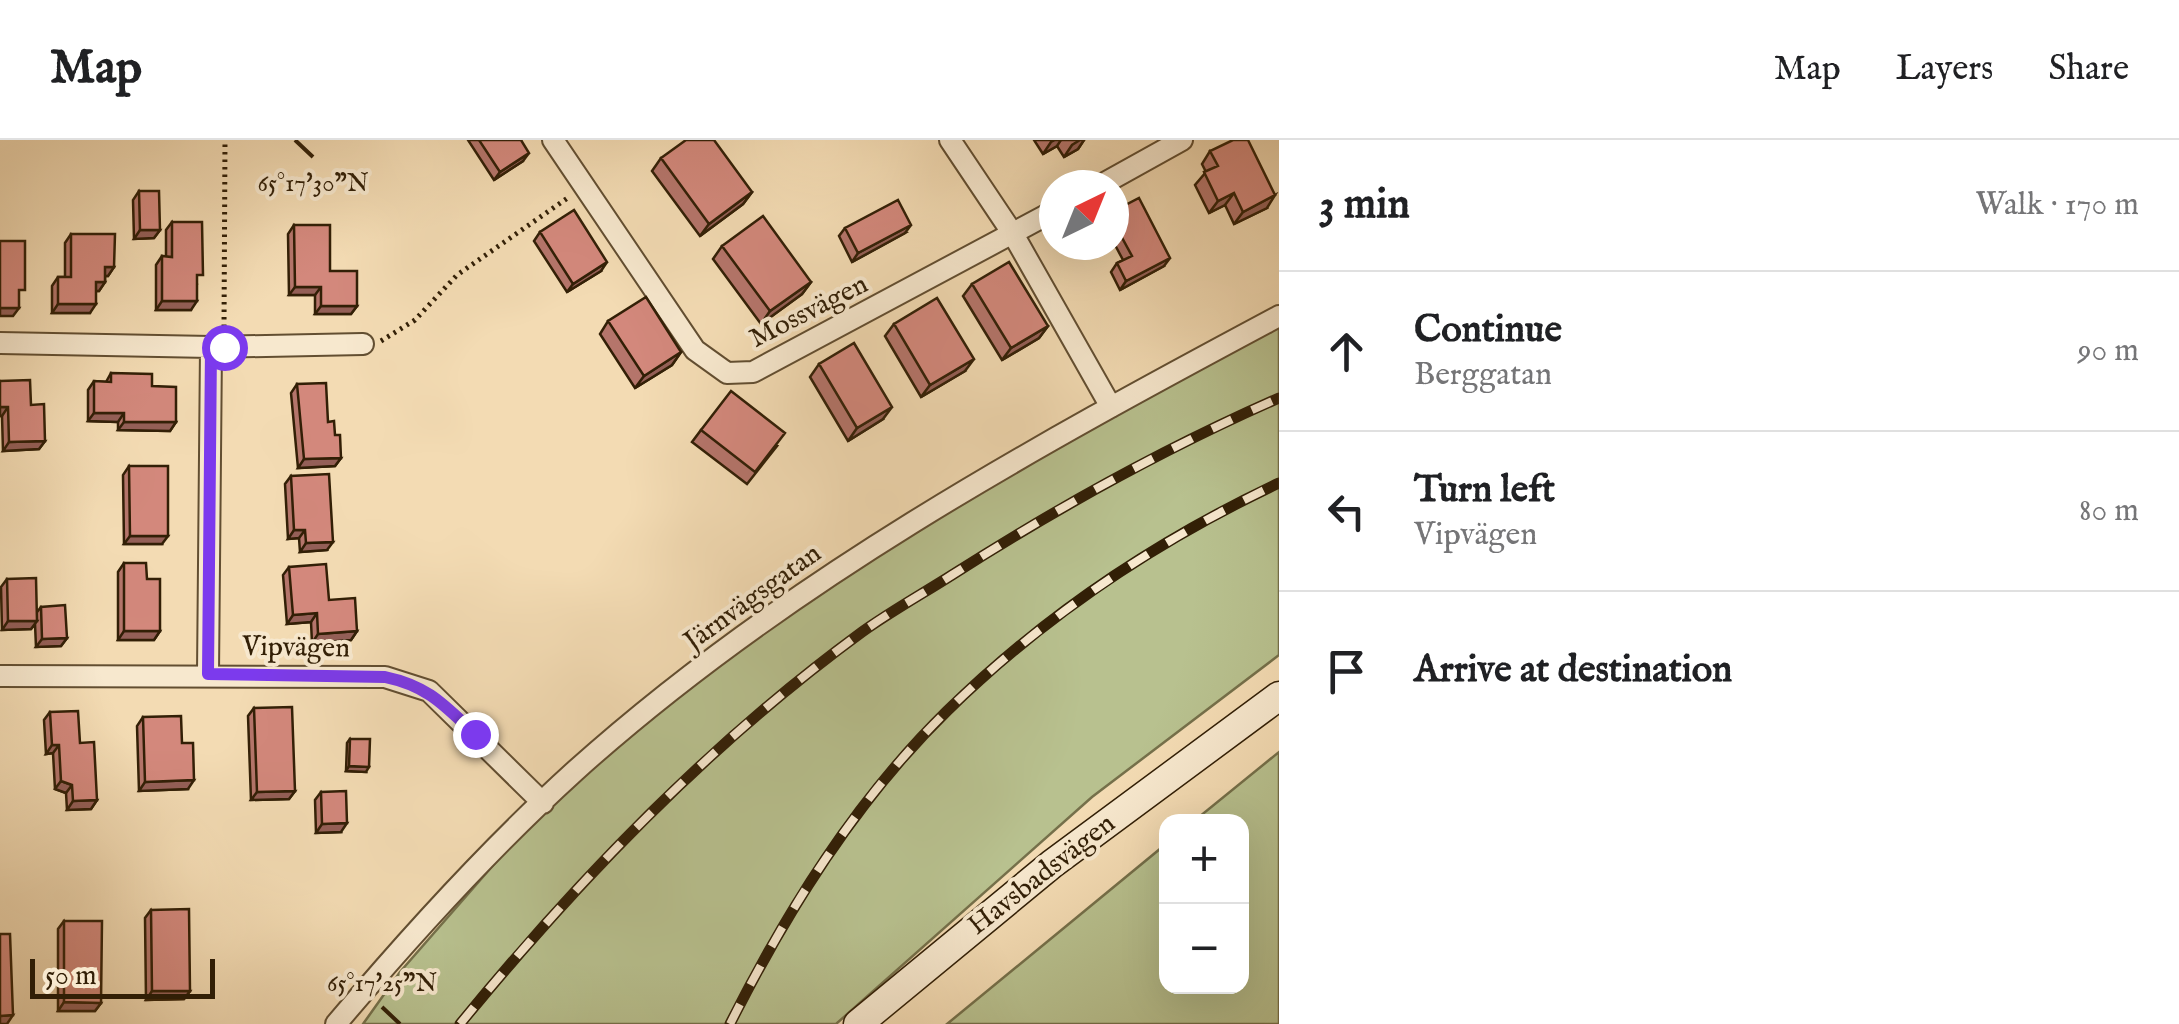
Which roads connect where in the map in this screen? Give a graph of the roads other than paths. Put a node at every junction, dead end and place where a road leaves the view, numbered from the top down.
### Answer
1 (553, 140) edge
2 (950, 140) edge
3 (1182, 140) edge
4 (1128, 170) edge
5 (1039, 219) edge
6 (1013, 234) junction
7 (1279, 316) edge
8 (0, 342) edge
9 (363, 344) road end
10 (218, 347) junction
11 (1111, 407) junction
12 (208, 674) junction
13 (0, 676) edge
14 (1279, 696) edge
15 (543, 803) junction
16 (336, 1024) edge
17 (858, 1024) edge

1 - 6 street, Mossvägen
2 - 6 street
3 - 4 street
5 - 6 street, Mossvägen
6 - 11 street
7 - 11 street, Järnvägsgatan
8 - 10 street
9 - 10 street
10 - 12 street
11 - 15 street, Järnvägsgatan
12 - 13 street, Vipvägen
12 - 15 street, Vipvägen
14 - 17 main road, Havsbadsvägen
15 - 16 street, Järnvägsgatan

